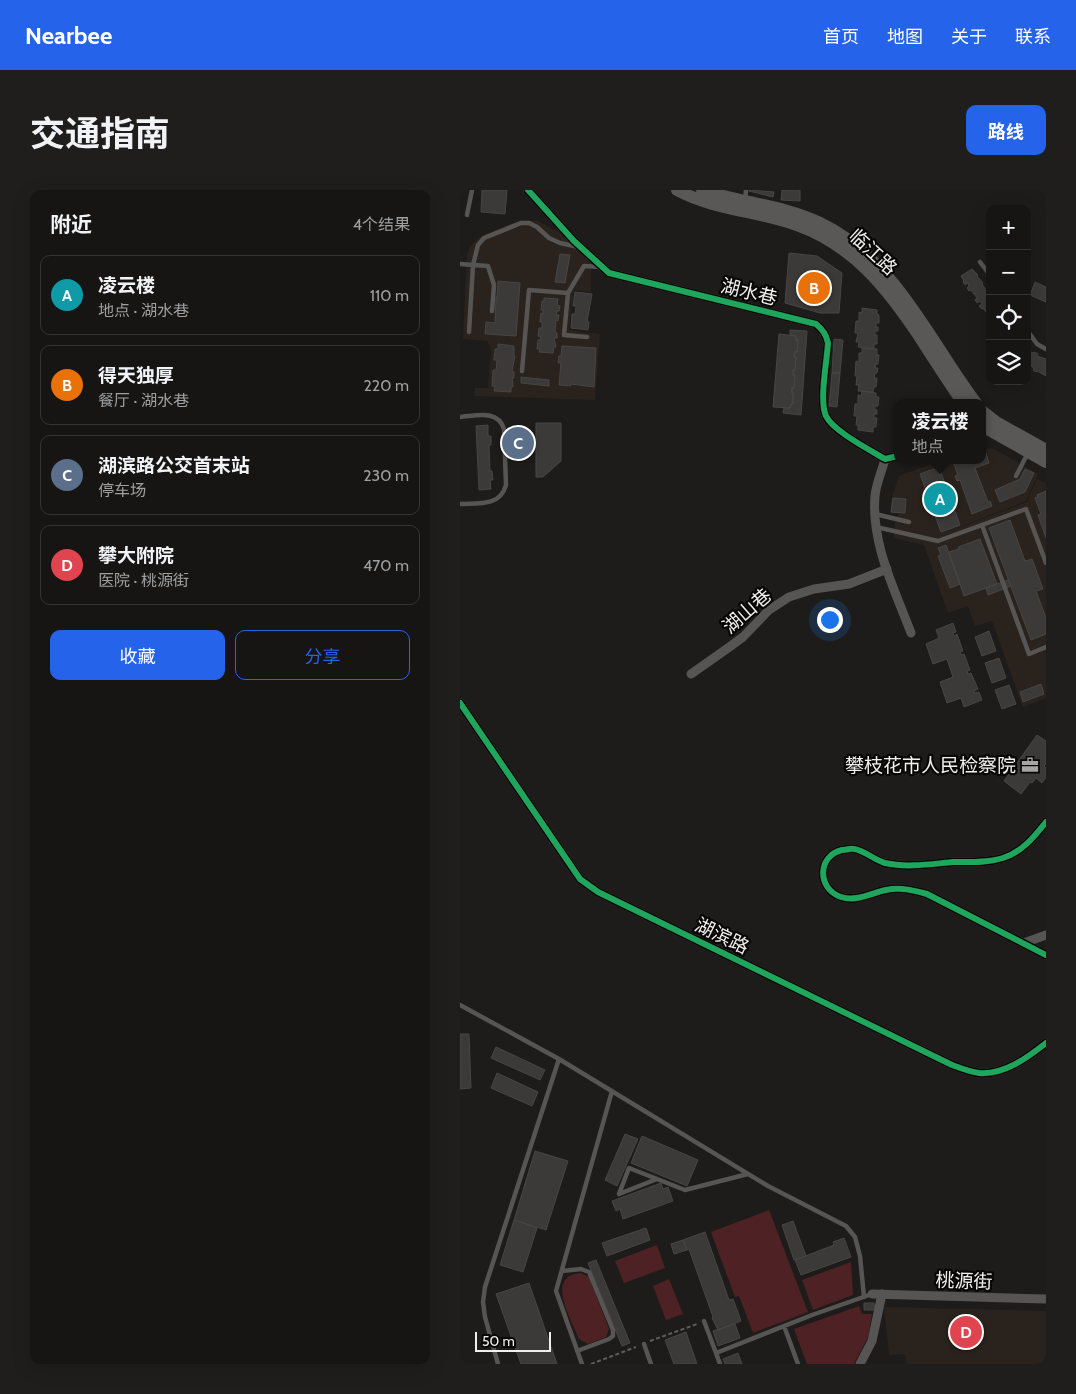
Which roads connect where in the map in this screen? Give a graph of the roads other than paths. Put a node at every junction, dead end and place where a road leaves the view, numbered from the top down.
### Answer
1 (472, 190) edge
2 (528, 190) edge
3 (677, 190) edge
4 (702, 190) edge
5 (745, 201) edge
6 (467, 215) dead end
7 (580, 247) junction
8 (980, 262) dead end
9 (460, 264) edge
10 (473, 265) junction
11 (488, 266) junction
12 (494, 266) dead end
13 (602, 267) junction
14 (986, 270) edge
15 (568, 293) junction
16 (492, 311) dead end
17 (469, 332) dead end
18 (1031, 336) edge
19 (587, 337) dead end
20 (1046, 349) edge
21 (522, 371) dead end
22 (960, 399) edge
23 (973, 399) edge
24 (460, 417) edge
25 (988, 427) edge
26 (1046, 450) edge
27 (1028, 452) junction
28 (894, 457) edge
29 (885, 459) junction
30 (1046, 462) edge
31 (1016, 476) dead end
32 (460, 504) edge
33 (875, 514) junction
34 (909, 522) dead end
35 (982, 525) junction
36 (876, 528) junction
37 (1046, 562) edge
38 (887, 569) junction
39 (911, 633) dead end
40 (1046, 647) edge
41 (691, 674) dead end
42 (460, 702) edge
43 (1046, 822) edge
44 (1046, 934) edge
45 (1024, 942) junction
46 (1046, 955) edge
47 (460, 1005) edge
48 (1046, 1044) edge
49 (560, 1059) junction
50 (612, 1091) junction
51 (748, 1174) junction
52 (657, 1179) junction
53 (562, 1271) junction
54 (882, 1294) junction
55 (868, 1296) junction
56 (1046, 1299) edge
57 (704, 1321) dead end
58 (784, 1326) junction
59 (644, 1344) dead end
60 (577, 1351) junction
61 (716, 1353) junction
62 (498, 1364) edge
63 (582, 1364) edge
64 (651, 1364) edge
65 (720, 1364) edge
66 (798, 1364) edge
67 (860, 1364) edge

1 - 6 lane
2 - 7 street, 湖水巷
3 - 5 main road, 临江路
4 - 5 main road, 临江路
5 - 22 main road, 临江路
5 - 23 main road, 临江路
7 - 10 lane
7 - 13 street, 湖水巷
8 - 14 lane
9 - 10 lane
10 - 11 lane
10 - 17 lane
11 - 12 lane
11 - 16 lane
13 - 15 lane
13 - 29 street, 湖水巷
15 - 19 lane
15 - 21 lane
18 - 20 lane
24 - 32 lane
25 - 26 main road
25 - 27 main road
27 - 30 main road
27 - 31 lane
28 - 29 street
29 - 33 street
33 - 34 lane
33 - 36 street
35 - 36 lane
35 - 37 lane
35 - 40 lane
36 - 38 street
38 - 39 street
38 - 41 street, 湖山巷
42 - 48 street, 湖滨路
43 - 45 street
44 - 45 street
45 - 46 street
47 - 49 lane
49 - 50 lane
49 - 62 lane
50 - 51 lane
50 - 53 lane
51 - 52 lane
51 - 55 lane
52 - 52 lane
53 - 60 lane
53 - 60 lane
54 - 55 street, 桃源街
54 - 56 street, 桃源街
54 - 67 street
55 - 58 lane
57 - 61 lane
58 - 61 lane
58 - 66 lane
59 - 64 lane
60 - 63 lane
61 - 65 lane

